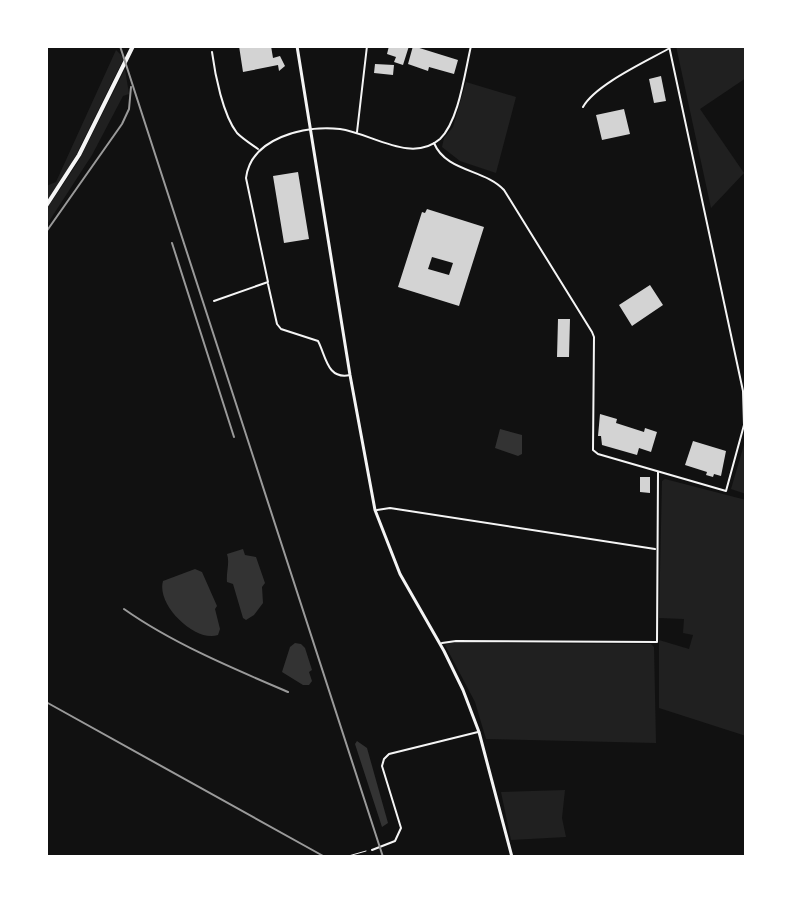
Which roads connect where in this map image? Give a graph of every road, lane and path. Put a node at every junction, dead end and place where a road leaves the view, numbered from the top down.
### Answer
1 (297, 46) edge
2 (367, 46) edge
3 (471, 46) edge
4 (669, 47) edge
5 (131, 48) edge
6 (212, 52) dead end
7 (583, 107) dead end
8 (311, 131) junction
9 (356, 133) junction
10 (434, 143) junction
11 (259, 150) junction
12 (46, 206) edge
13 (268, 282) junction
14 (214, 301) dead end
15 (350, 375) junction
16 (658, 471) junction
17 (375, 510) junction
18 (657, 549) junction
19 (440, 644) junction
20 (479, 732) junction
21 (372, 850) joint
22 (345, 857) edge
23 (512, 857) edge

1 - 8 street
2 - 9 street
3 - 10 street
4 - 7 street
4 - 16 street
5 - 12 main road
6 - 11 street
8 - 9 street
8 - 11 street
8 - 15 street
9 - 10 street
10 - 16 street
11 - 13 street
13 - 14 street
13 - 15 street
15 - 17 street
16 - 18 street
17 - 18 street
17 - 19 street
18 - 19 street
19 - 20 street
20 - 21 street
20 - 23 street
21 - 22 path

